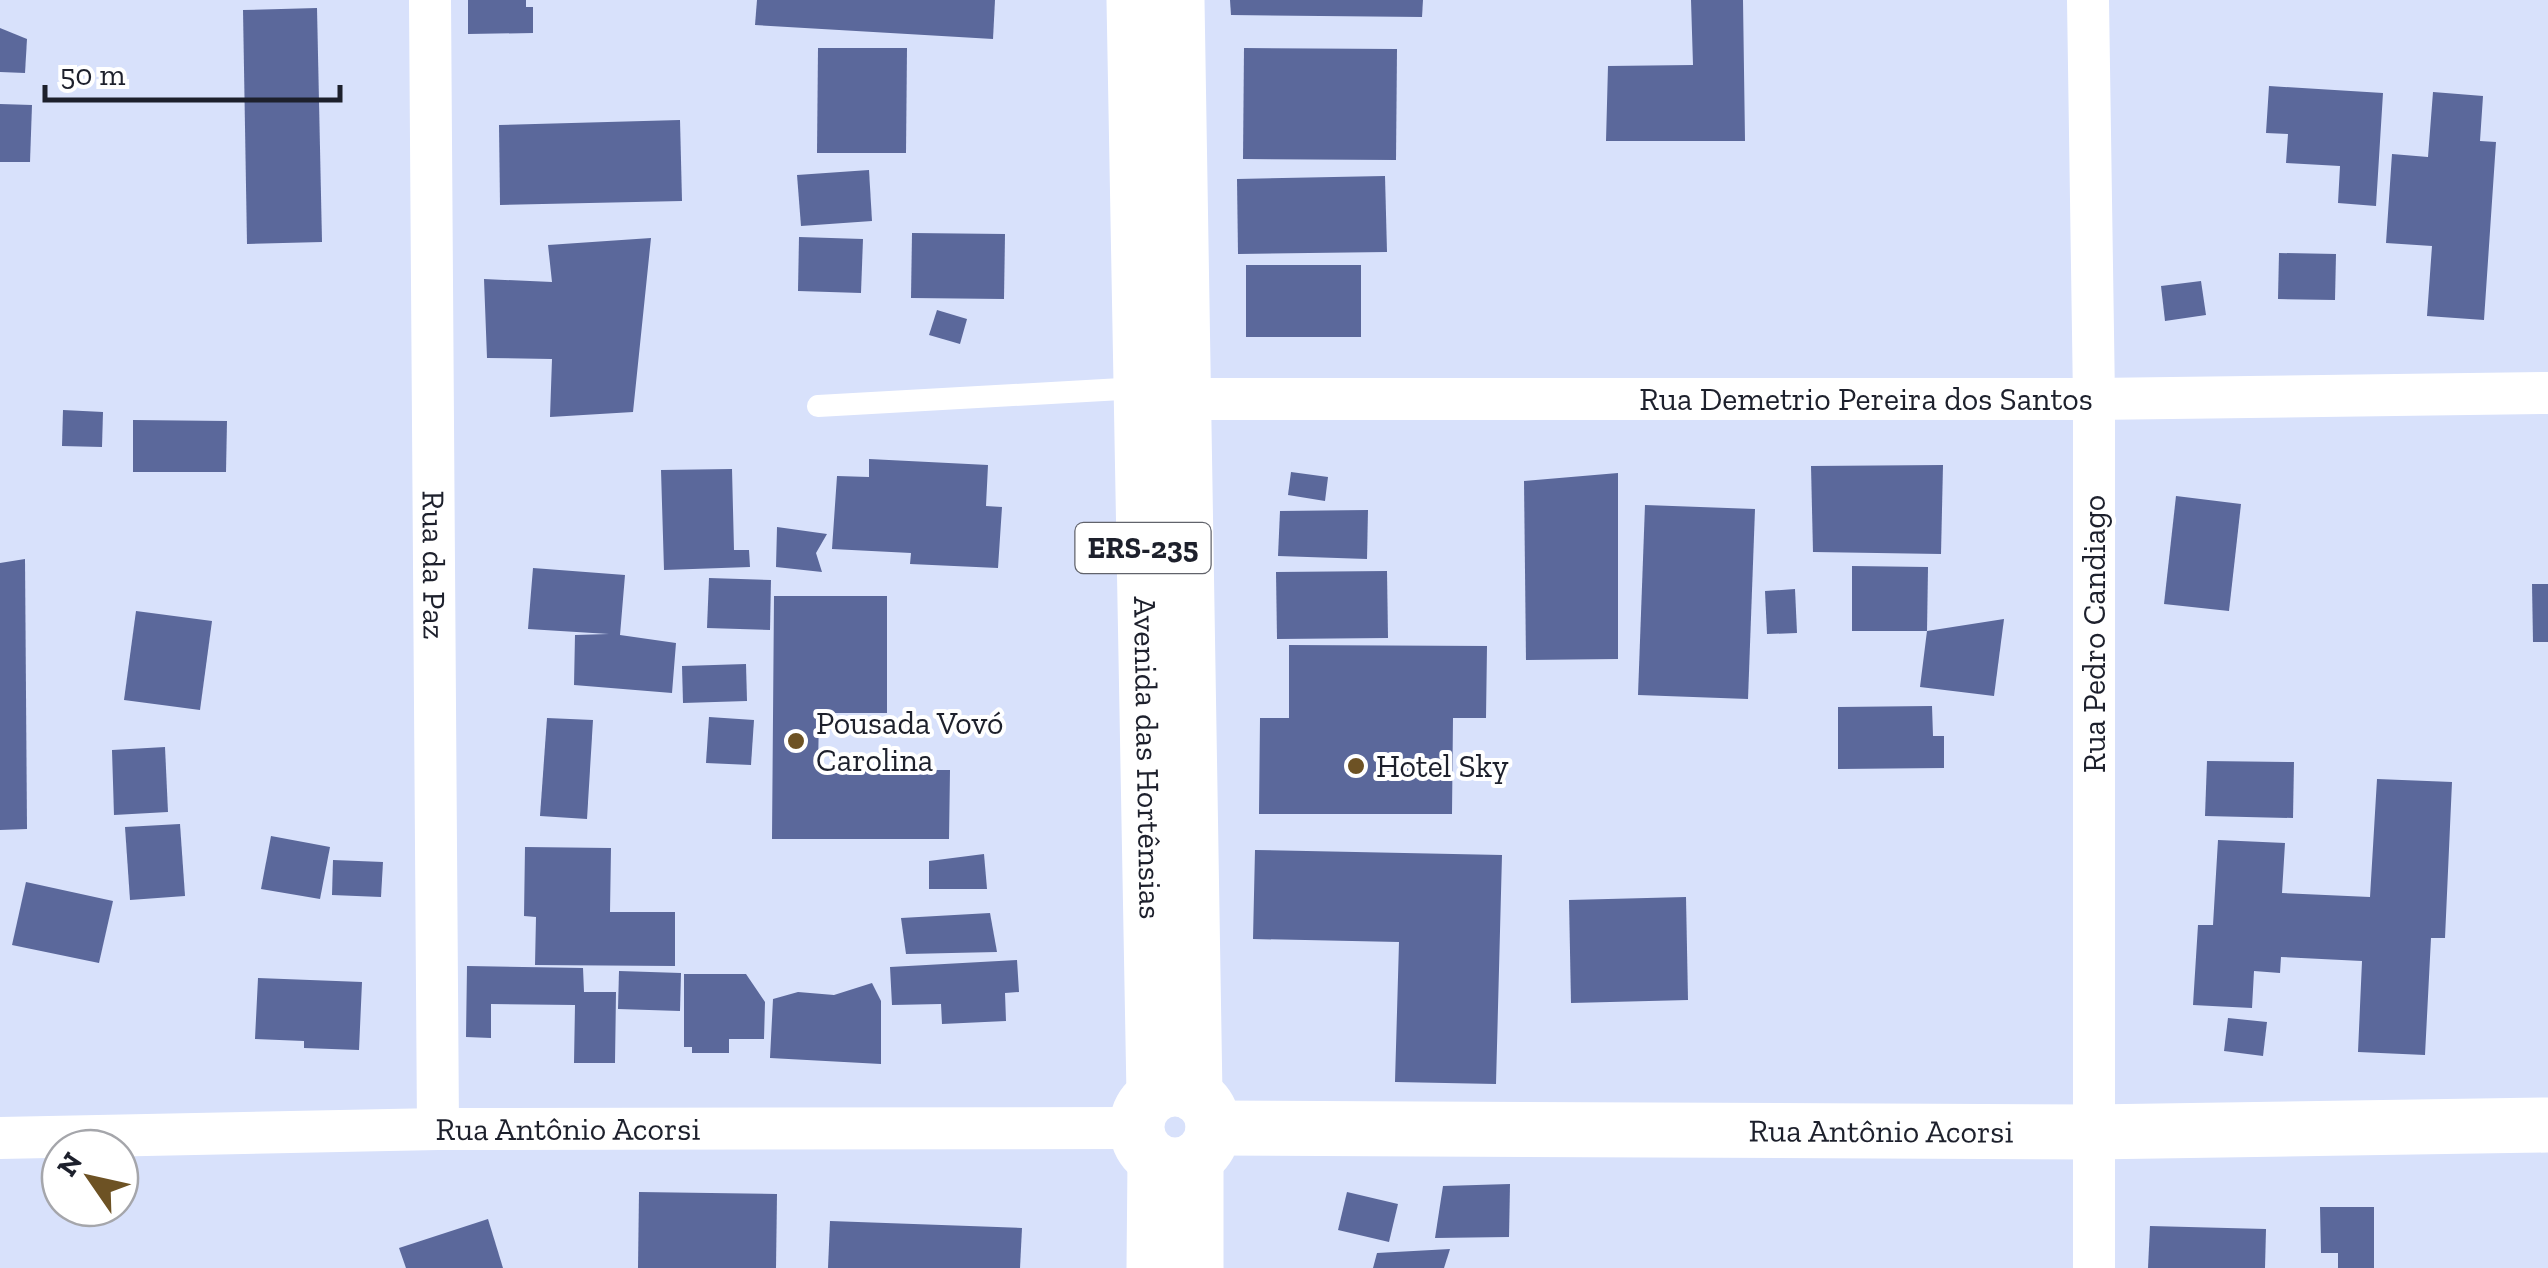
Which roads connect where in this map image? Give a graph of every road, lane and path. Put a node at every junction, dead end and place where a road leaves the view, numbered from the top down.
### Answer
1 (430, 0) edge
2 (1134, 0) edge
3 (1177, 0) edge
4 (2088, 0) edge
5 (1162, 394) junction
6 (2548, 394) edge
7 (2094, 398) junction
8 (818, 406) dead end
9 (2548, 1125) edge
10 (1175, 1128) junction
11 (438, 1130) junction
12 (2093, 1132) junction
13 (0, 1138) edge
14 (1154, 1268) edge
15 (1196, 1268) edge
16 (2094, 1268) edge

1 - 11 street, Rua da Paz
2 - 5 main road, Avenida das Hortênsias / ERS-235
3 - 5 main road, Avenida das Hortênsias / ERS-235
4 - 7 street, Rua Pedro Candiago
5 - 7 street, Rua Demetrio Pereira dos Santos
5 - 8 lane
5 - 10 main road, Avenida das Hortênsias / ERS-235
6 - 7 street, Rua Demetrio Pereira dos Santos
7 - 12 street, Rua Pedro Candiago
9 - 12 main road, Rua Antônio Acorsi
10 - 11 street, Rua Antônio Acorsi
10 - 12 main road, Rua Antônio Acorsi
10 - 14 main road, Avenida das Hortênsias / ERS-235
10 - 15 main road, Avenida das Hortênsias / ERS-235
11 - 13 street, Rua Antônio Acorsi
12 - 16 street, Rua Pedro Candiago

